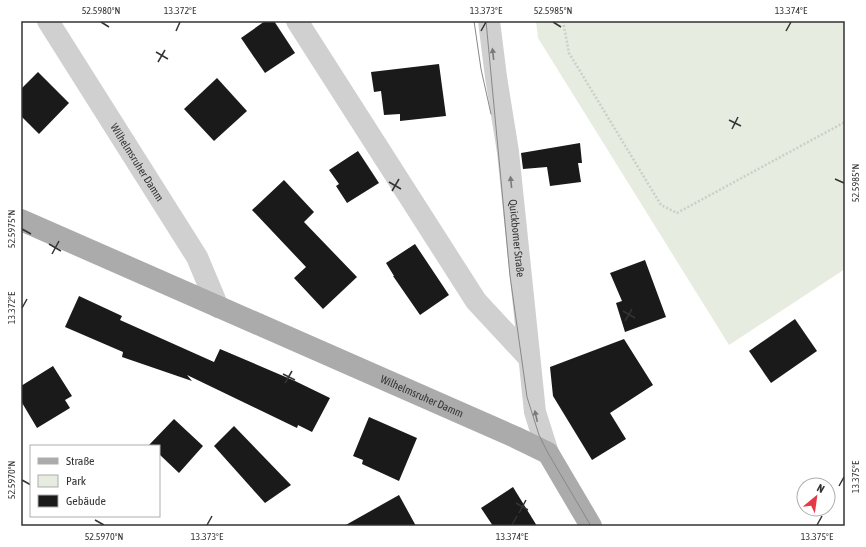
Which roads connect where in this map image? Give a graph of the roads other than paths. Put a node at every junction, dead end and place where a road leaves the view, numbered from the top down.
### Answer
1 (48, 21) edge
2 (297, 21) edge
3 (489, 21) edge
4 (21, 220) edge
5 (218, 307) junction
6 (529, 358) junction
7 (548, 453) junction
8 (591, 526) edge

1 - 5 street, Wilhelmsruher Damm
2 - 6 street
6 -> 3 street, Quickborner Straße
4 - 5 main road, Wilhelmsruher Damm
5 - 7 main road, Wilhelmsruher Damm
7 -> 6 street, Quickborner Straße
7 - 8 main road

